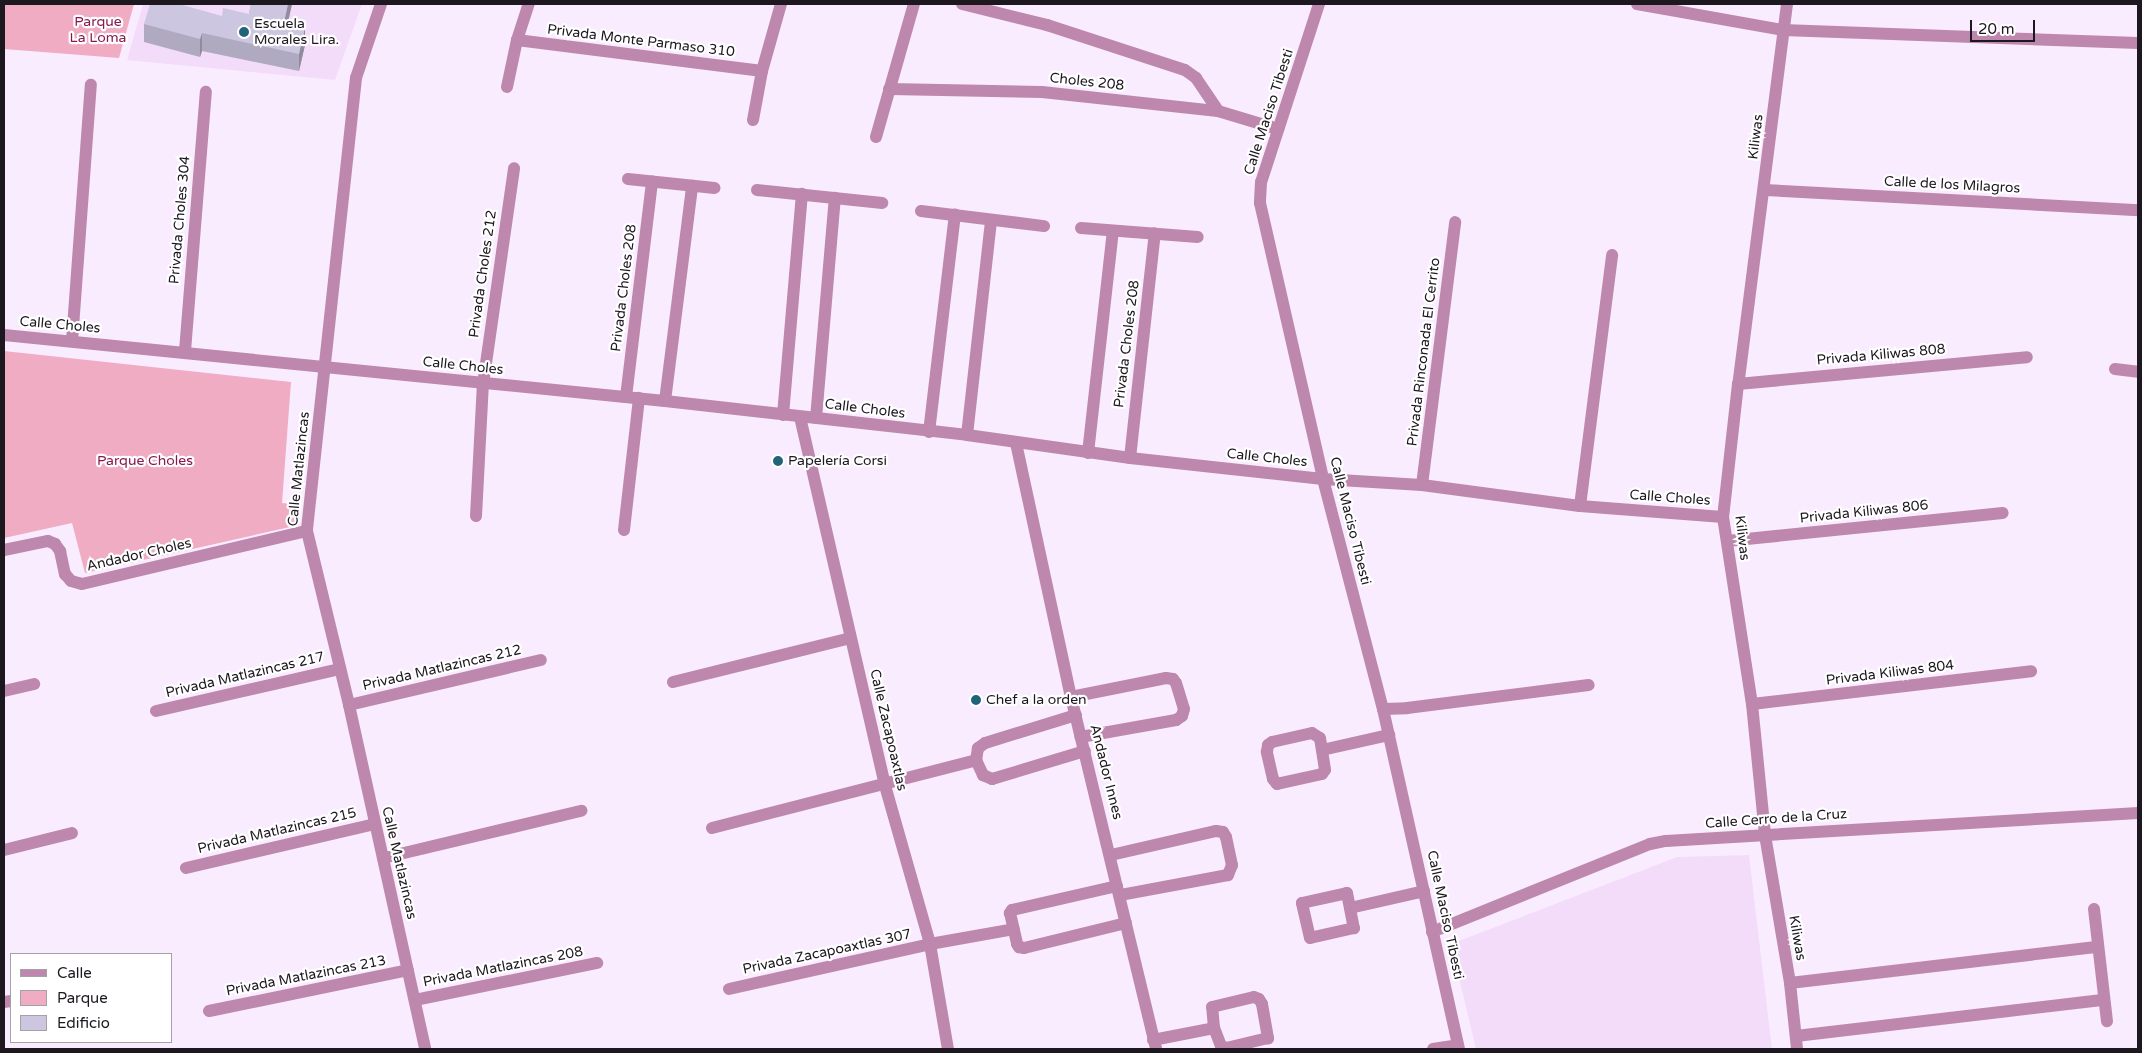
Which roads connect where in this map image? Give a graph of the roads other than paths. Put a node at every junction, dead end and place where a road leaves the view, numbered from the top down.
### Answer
1 (381, 4) edge
2 (529, 4) edge
3 (781, 4) edge
4 (914, 4) edge
5 (962, 4) edge
6 (1319, 4) edge
7 (1637, 4) edge
8 (1787, 4) edge
9 (1783, 30) junction
10 (517, 40) junction
11 (2138, 43) edge
12 (762, 71) junction
13 (91, 85) dead end
14 (507, 87) dead end
15 (890, 89) junction
16 (206, 92) dead end
17 (1218, 111) junction
18 (752, 120) dead end
19 (1278, 129) junction
20 (876, 137) dead end
21 (514, 168) dead end
22 (628, 179) dead end
23 (652, 182) junction
24 (692, 186) junction
25 (715, 188) dead end
26 (757, 190) dead end
27 (1765, 190) junction
28 (802, 194) junction
29 (835, 198) junction
30 (882, 203) dead end
31 (2138, 210) edge
32 (921, 211) dead end
33 (955, 215) junction
34 (990, 220) junction
35 (1455, 222) dead end
36 (1044, 226) dead end
37 (1080, 228) dead end
38 (1113, 232) junction
39 (1155, 233) junction
40 (1198, 237) dead end
41 (1612, 255) dead end
42 (4, 335) edge
43 (72, 341) junction
44 (184, 351) junction
45 (2026, 357) dead end
46 (325, 366) junction
47 (2115, 370) dead end
48 (2138, 372) edge
49 (483, 384) junction
50 (1738, 384) junction
51 (632, 398) junction
52 (665, 401) junction
53 (783, 415) junction
54 (800, 417) junction
55 (816, 418) junction
56 (930, 432) junction
57 (967, 435) junction
58 (1016, 443) junction
59 (1088, 453) junction
60 (1130, 458) junction
61 (1323, 479) junction
62 (1422, 485) junction
63 (1580, 506) junction
64 (2003, 513) dead end
65 (476, 516) dead end
66 (1723, 517) junction
67 (624, 530) dead end
68 (307, 531) junction
69 (1727, 541) junction
70 (4, 550) edge
71 (851, 638) junction
72 (541, 660) dead end
73 (340, 669) junction
74 (2031, 671) dead end
75 (673, 682) dead end
76 (34, 684) dead end
77 (1589, 686) dead end
78 (4, 691) edge
79 (1072, 697) junction
80 (1752, 704) junction
81 (349, 705) junction
82 (1383, 709) junction
83 (156, 711) dead end
84 (1076, 715) junction
85 (1389, 735) junction
86 (1081, 737) junction
87 (1322, 750) junction
88 (1085, 751) junction
89 (976, 760) junction
90 (884, 782) junction
91 (581, 811) dead end
92 (2138, 812) edge
93 (375, 824) junction
94 (712, 828) dead end
95 (72, 834) dead end
96 (1765, 834) junction
97 (4, 850) edge
98 (1111, 855) junction
99 (383, 858) junction
100 (186, 868) dead end
101 (1118, 890) junction
102 (1424, 891) junction
103 (1350, 908) junction
104 (2094, 909) dead end
105 (1126, 923) junction
106 (1014, 929) junction
107 (1432, 932) junction
108 (930, 944) junction
109 (2098, 947) junction
110 (597, 963) dead end
111 (408, 970) junction
112 (1790, 983) junction
113 (729, 989) dead end
114 (415, 1000) junction
115 (2104, 1000) junction
116 (209, 1011) dead end
117 (2107, 1021) dead end
118 (1214, 1028) junction
119 (1796, 1036) junction
120 (1154, 1045) edge
121 (1459, 1047) edge
122 (425, 1049) edge
123 (948, 1049) edge
124 (1433, 1049) edge
125 (1798, 1049) edge

1 - 46 street, Calle Matlazincas
2 - 10 street
3 - 12 street
4 - 15 street
5 - 17 street
6 - 19 street, Calle Maciso Tibesti
7 - 9 street
8 - 9 street, Kiliwas
9 - 11 street
9 - 27 street, Kiliwas
10 - 12 street, Privada Monte Parmaso 310
10 - 14 street
12 - 18 street
13 - 43 street
15 - 17 street, Choles 208
15 - 20 street
16 - 44 street, Privada Choles 304
17 - 19 street, Choles 208
19 - 61 street, Calle Maciso Tibesti
21 - 49 street, Privada Choles 212
22 - 23 street
23 - 24 street
23 - 51 street, Privada Choles 208
24 - 25 street
24 - 52 street
26 - 28 street
27 - 31 street, Calle de los Milagros
27 - 50 street, Kiliwas
28 - 29 street
28 - 53 street
29 - 30 street
29 - 55 street
32 - 33 street
33 - 34 street
33 - 56 street
34 - 36 street
34 - 57 street
35 - 62 street, Privada Rinconada El Cerrito
37 - 38 street
38 - 39 street
38 - 59 street, Privada Choles 208
39 - 40 street
39 - 60 street, Privada Choles 208
41 - 63 street
42 - 43 street, Calle Choles
43 - 44 street, Calle Choles
44 - 46 street, Calle Choles
45 - 50 street, Privada Kiliwas 808
46 - 49 street, Calle Choles
46 - 68 street, Calle Matlazincas
47 - 48 street
49 - 51 street, Calle Choles
49 - 65 street, Privada Choles 212
50 - 66 street, Kiliwas
51 - 52 street, Calle Choles
51 - 67 street, Privada Choles 208
52 - 53 street, Calle Choles
53 - 54 street, Calle Choles
54 - 55 street, Calle Choles
54 - 71 street, Calle Zacapoaxtlas
55 - 56 street, Calle Choles
56 - 57 street, Calle Choles
57 - 58 street, Calle Choles
58 - 59 street, Calle Choles
58 - 79 street, Andador Innes
59 - 60 street, Calle Choles
60 - 61 street, Calle Choles
61 - 62 street, Calle Choles
61 - 82 street, Calle Maciso Tibesti
62 - 63 street, Calle Choles
63 - 66 street, Calle Choles
64 - 69 street, Privada Kiliwas 806
66 - 69 street, Kiliwas
68 - 70 street, Andador Choles
68 - 73 street, Calle Matlazincas
69 - 80 street, Kiliwas
71 - 75 street
71 - 90 street, Calle Zacapoaxtlas
72 - 81 street, Privada Matlazincas 212
73 - 81 street, Calle Matlazincas
73 - 83 street, Privada Matlazincas 217
74 - 80 street, Privada Kiliwas 804
76 - 78 street
77 - 82 street
79 - 84 street, Andador Innes
79 - 86 street
80 - 96 street, Kiliwas
81 - 93 street, Calle Matlazincas
82 - 85 street, Calle Maciso Tibesti
84 - 86 street, Andador Innes
84 - 89 street
85 - 87 street
85 - 102 street, Calle Maciso Tibesti
86 - 88 street, Andador Innes
87 - 87 street
88 - 89 street
88 - 98 street, Andador Innes
89 - 90 street
90 - 94 street
90 - 108 street, Calle Zacapoaxtlas
91 - 99 street
92 - 96 street, Calle Cerro de la Cruz
93 - 99 street, Calle Matlazincas
93 - 100 street, Privada Matlazincas 215
95 - 97 street
96 - 107 street, Calle Cerro de la Cruz
96 - 112 street, Kiliwas
98 - 101 street, Andador Innes
98 - 101 street
99 - 111 street, Calle Matlazincas
101 - 105 street, Andador Innes
101 - 106 street
102 - 103 street
102 - 107 street, Calle Maciso Tibesti
103 - 103 street
104 - 109 street
105 - 106 street
105 - 120 street, Andador Innes
106 - 108 street, Privada Zacapoaxtlas 307
107 - 121 street, Calle Maciso Tibesti
108 - 113 street, Privada Zacapoaxtlas 307
108 - 123 street, Calle Zacapoaxtlas
109 - 112 street
109 - 115 street
110 - 114 street, Privada Matlazincas 208
111 - 114 street, Calle Matlazincas
111 - 116 street, Privada Matlazincas 213
112 - 119 street, Kiliwas
114 - 122 street, Calle Matlazincas
115 - 117 street
115 - 119 street
118 - 118 street
118 - 120 street
119 - 125 street, Kiliwas
121 - 124 street

